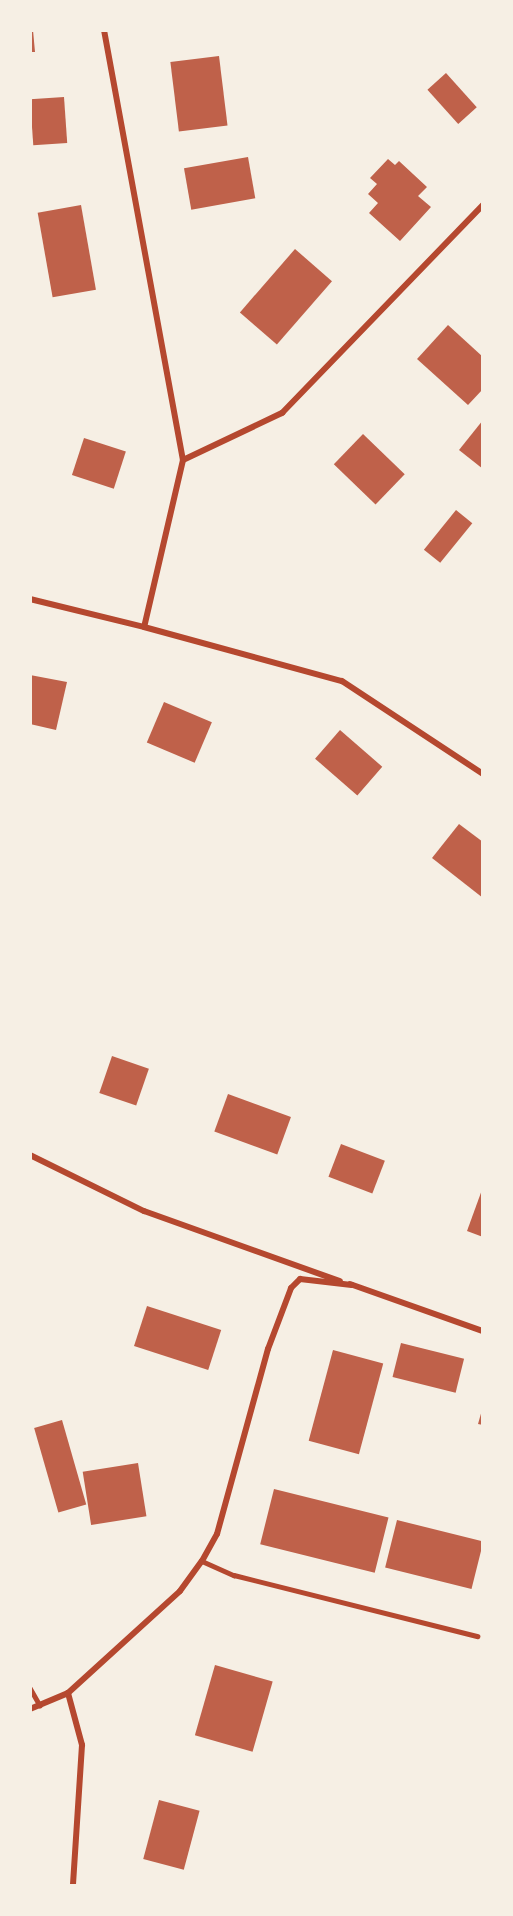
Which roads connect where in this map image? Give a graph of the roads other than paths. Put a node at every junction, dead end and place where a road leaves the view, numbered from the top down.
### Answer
1 (104, 30) edge
2 (483, 205) edge
3 (183, 460) junction
4 (30, 599) edge
5 (144, 627) junction
6 (483, 774) edge
7 (30, 1155) edge
8 (352, 1285) junction
9 (483, 1331) edge
10 (202, 1561) junction
11 (477, 1636) dead end
12 (30, 1688) edge
13 (68, 1693) junction
14 (40, 1706) junction
15 (30, 1709) edge
16 (73, 1886) edge

1 - 3 street
2 - 3 street
3 - 5 street
4 - 5 street
5 - 6 street
7 - 8 street
8 - 9 street
8 - 10 street
10 - 11 lane
10 - 13 street
12 - 14 lane
13 - 14 street
13 - 16 street
14 - 15 street

